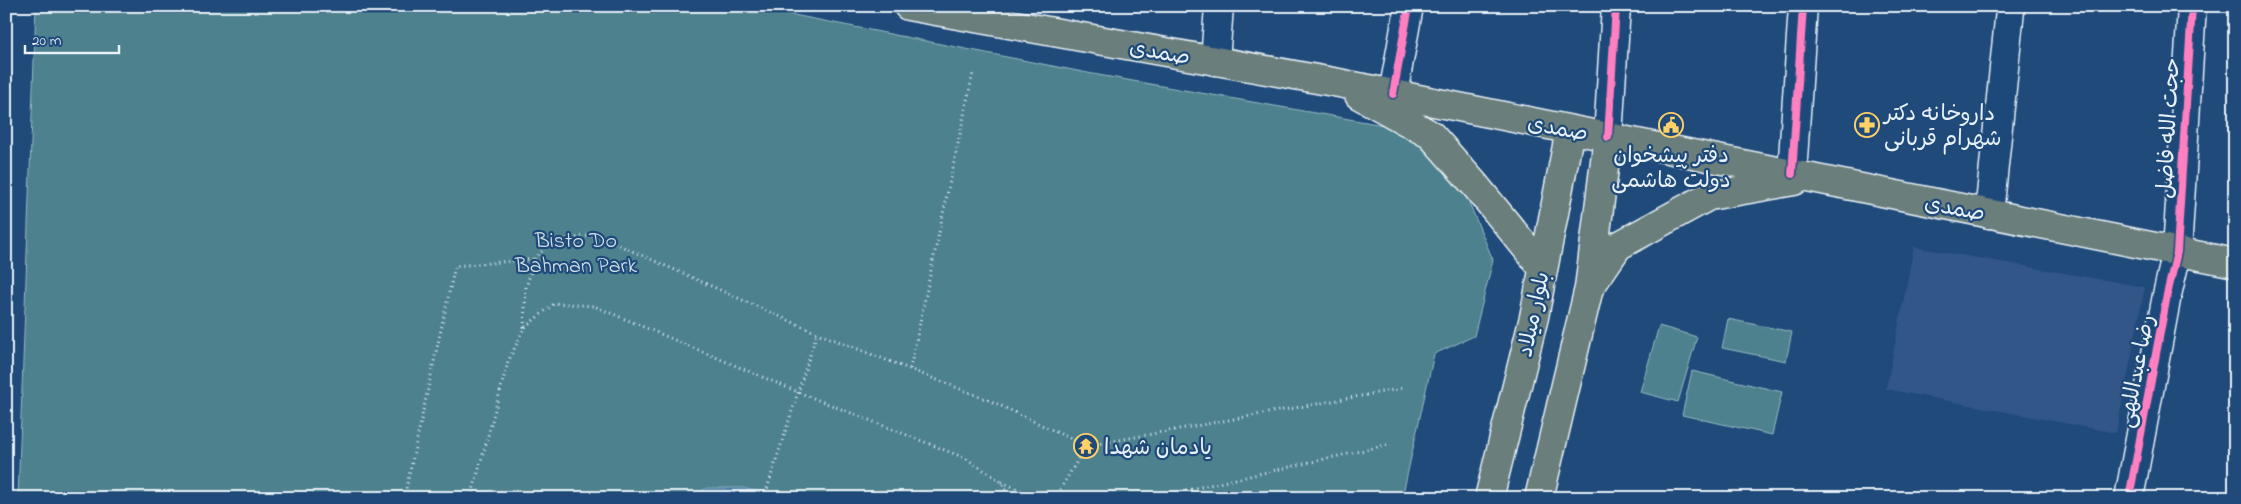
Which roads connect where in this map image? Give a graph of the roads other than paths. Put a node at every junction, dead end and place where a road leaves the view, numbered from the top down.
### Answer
1 (908, 6) edge
2 (1219, 6) edge
3 (1408, 6) edge
4 (1616, 6) edge
5 (1804, 6) edge
6 (2192, 6) edge
7 (2010, 10) dead end
8 (1005, 15) edge
9 (1215, 61) junction
10 (1338, 83) junction
11 (1393, 94) junction
12 (1570, 130) junction
13 (1608, 137) junction
14 (1800, 176) junction
15 (1989, 214) junction
16 (2177, 252) junction
17 (2235, 263) edge
18 (1542, 267) junction
19 (1589, 288) junction
20 (1489, 498) edge
21 (1539, 498) edge
22 (2129, 498) edge

1 - 8 main road, صمدی
2 - 9 street
3 - 11 street
4 - 13 street
5 - 14 street
6 - 16 street, حجت الله فاضل
7 - 15 street
8 - 9 main road, صمدی
9 - 10 main road, صمدی
10 - 11 main road, صمدی
10 - 18 main road
11 - 12 main road, صمدی
12 - 13 main road, صمدی
12 - 18 main road, بلوار میلاد
13 - 14 main road, صمدی
13 - 19 main road
14 - 15 main road, صمدی
14 - 19 main road
15 - 16 main road, صمدی
16 - 17 main road, صمدی
16 - 22 street, رضا عبداللهی
18 - 20 main road, بلوار میلاد
19 - 21 main road

